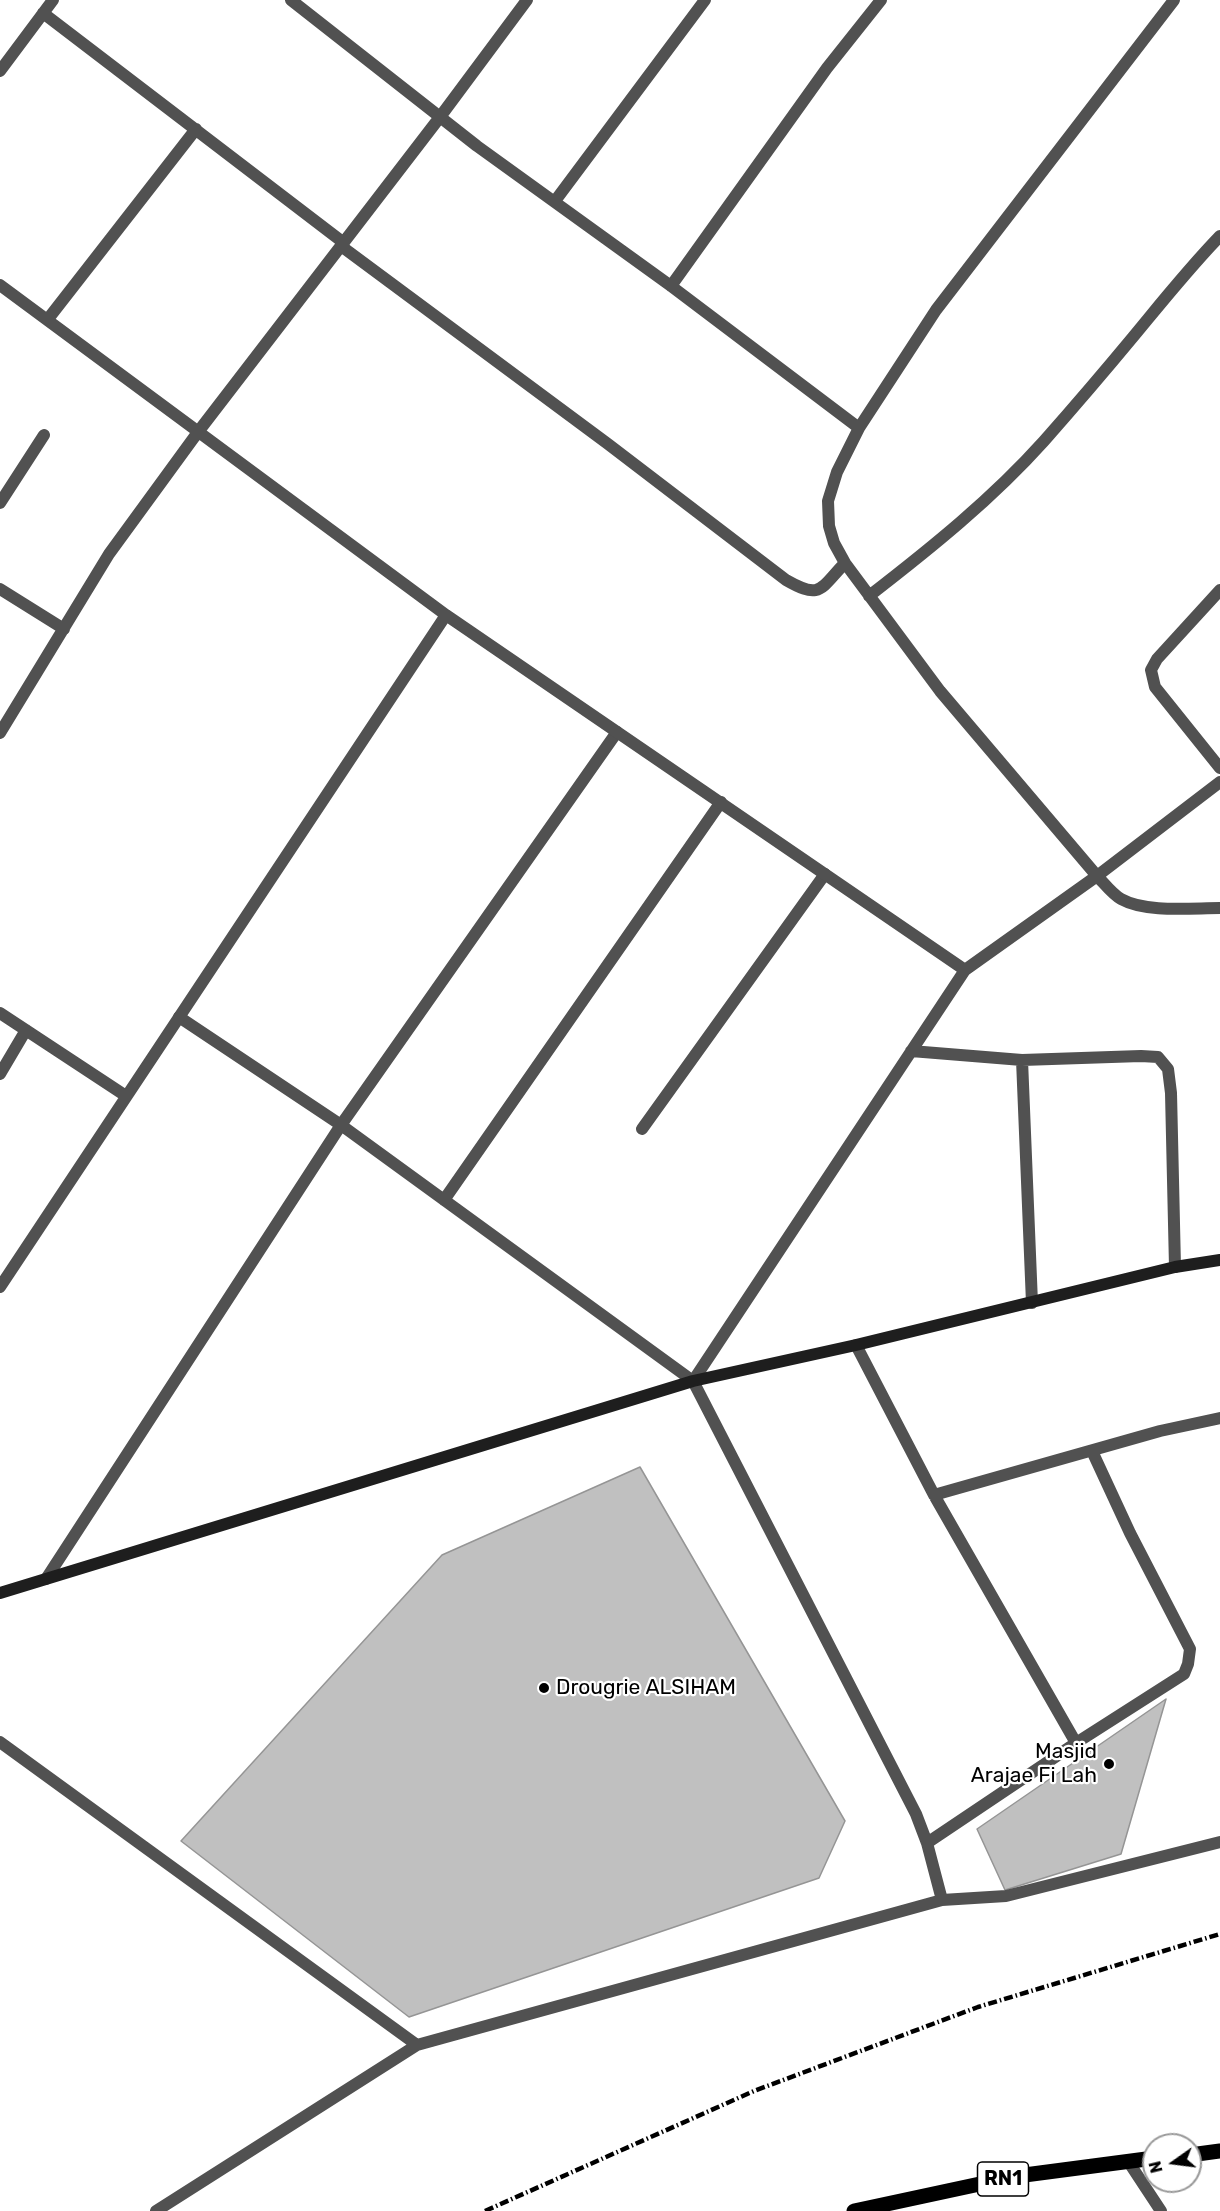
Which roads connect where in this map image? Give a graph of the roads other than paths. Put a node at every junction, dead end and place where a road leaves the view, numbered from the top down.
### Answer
1 (53, 0) edge
2 (291, 0) edge
3 (527, 0) edge
4 (705, 0) edge
5 (881, 0) edge
6 (1174, 0) edge
7 (44, 13) junction
8 (0, 71) edge
9 (440, 117) junction
10 (196, 129) junction
11 (555, 201) junction
12 (1220, 236) edge
13 (342, 244) junction
14 (0, 285) edge
15 (671, 286) junction
16 (48, 319) junction
17 (859, 428) junction
18 (198, 432) junction
19 (44, 435) dead end
20 (0, 502) edge
21 (845, 563) junction
22 (0, 589) edge
23 (1220, 590) edge
24 (869, 596) junction
25 (446, 615) junction
26 (64, 629) junction
27 (617, 732) junction
28 (0, 733) edge
29 (1220, 768) edge
30 (1220, 782) edge
31 (721, 802) junction
32 (825, 874) junction
33 (1097, 876) junction
34 (1220, 908) edge
35 (965, 970) junction
36 (0, 1013) edge
37 (179, 1017) junction
38 (26, 1030) junction
39 (911, 1051) junction
40 (1022, 1060) junction
41 (0, 1074) edge
42 (126, 1096) junction
43 (341, 1125) junction
44 (642, 1129) dead end
45 (444, 1200) junction
46 (1220, 1260) edge
47 (1175, 1267) junction
48 (0, 1287) edge
49 (1032, 1303) junction
50 (856, 1345) junction
51 (693, 1381) junction
52 (1220, 1418) edge
53 (1092, 1451) junction
54 (934, 1495) junction
55 (46, 1579) junction
56 (0, 1593) edge
57 (0, 1743) edge
58 (1076, 1743) junction
59 (1220, 1841) edge
60 (927, 1843) junction
61 (942, 1900) junction
62 (417, 2045) junction
63 (1220, 2151) edge
64 (1202, 2153) edge
65 (1142, 2159) edge
66 (1128, 2161) junction
67 (156, 2211) edge
68 (854, 2211) edge
69 (1161, 2211) edge

1 - 7 street
2 - 9 street
3 - 9 street
4 - 11 street
5 - 15 street
6 - 17 street
7 - 8 street
7 - 10 street
9 - 11 street
9 - 13 street
10 - 13 street
10 - 16 street
11 - 15 street
12 - 24 street
13 - 18 street
13 - 21 street
14 - 16 street
15 - 17 street
16 - 18 street
17 - 21 street
18 - 25 street
18 - 26 street
19 - 20 street
21 - 24 street
22 - 26 street
23 - 29 street
24 - 33 street
25 - 27 street
25 - 37 street
26 - 28 street
27 - 31 street
27 - 43 street
30 - 33 street
31 - 32 street
31 - 45 street
32 - 35 street
32 - 44 street
33 - 34 street
33 - 35 street
35 - 39 street
36 - 38 street
37 - 42 street
37 - 43 street
38 - 41 street
38 - 42 street
39 - 40 street
39 - 51 street
40 - 47 street
40 - 49 street
42 - 48 street
43 - 45 street
43 - 55 street
45 - 51 street
46 - 47 street
47 - 49 street
49 - 50 street
50 - 51 street
50 - 54 street
51 - 55 street
51 - 60 street
52 - 53 street
53 - 54 street
53 - 58 street
54 - 58 street
55 - 56 street
57 - 62 street
58 - 60 street
59 - 61 street
60 - 61 street
61 - 62 street
62 - 67 street
63 - 64 main road
65 - 66 main road, RN1
66 - 68 main road, RN1
66 - 69 street

